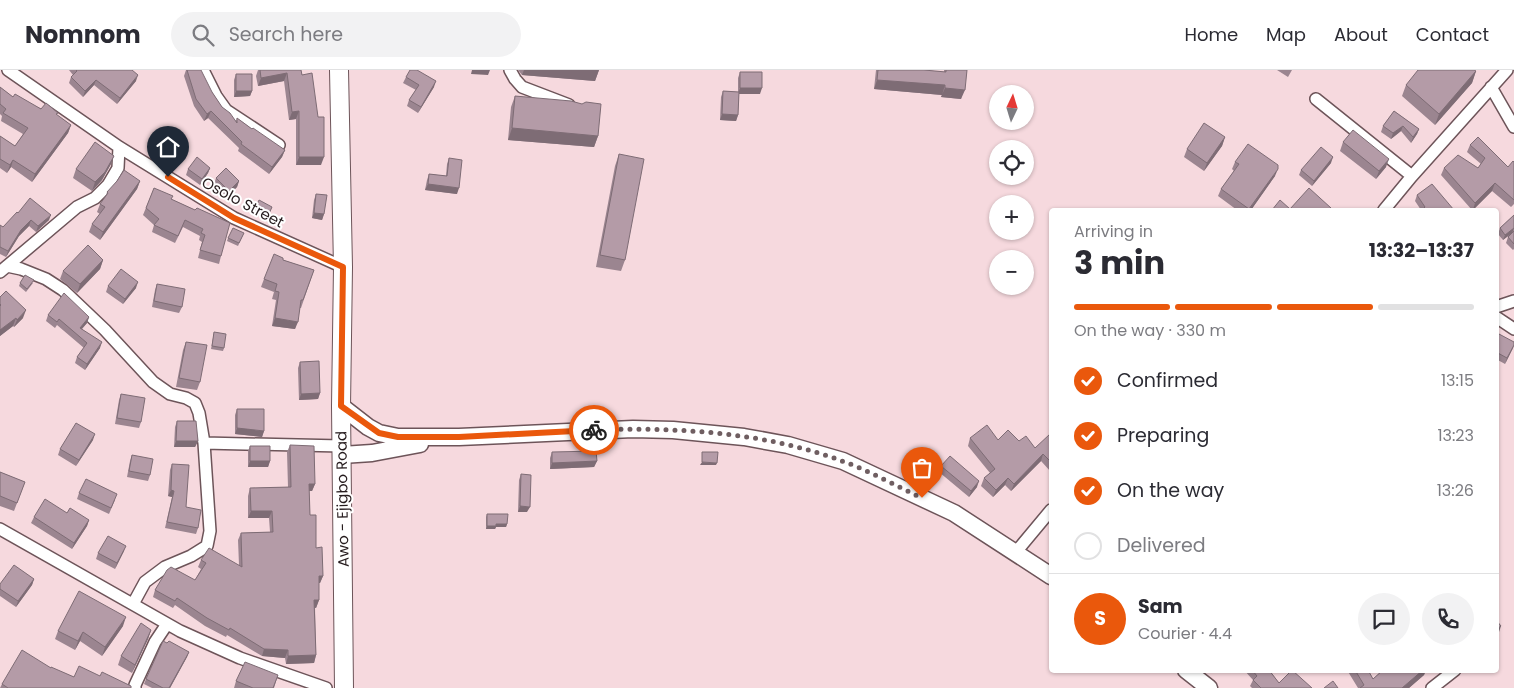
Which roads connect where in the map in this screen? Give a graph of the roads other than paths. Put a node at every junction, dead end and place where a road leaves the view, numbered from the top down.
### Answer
1 (8, 70) edge
2 (203, 70) edge
3 (340, 70) edge
4 (510, 70) edge
5 (1506, 70) edge
6 (1491, 87) junction
7 (1316, 99) dead end
8 (577, 108) edge
9 (1514, 127) edge
10 (279, 145) edge
11 (118, 146) junction
12 (1412, 176) junction
13 (1386, 208) edge
14 (5, 265) edge
15 (343, 267) junction
16 (1514, 301) edge
17 (1499, 306) edge
18 (1499, 319) edge
19 (1514, 329) edge
20 (341, 406) junction
21 (459, 437) junction
22 (204, 443) junction
23 (342, 451) junction
24 (1049, 512) edge
25 (0, 530) edge
26 (1016, 552) junction
27 (1049, 575) edge
28 (133, 604) junction
29 (167, 624) junction
30 (1190, 673) edge
31 (1451, 673) edge
32 (135, 688) edge
33 (326, 688) edge
34 (344, 688) edge
35 (1210, 688) edge
36 (1432, 688) edge

1 - 11 street, Osolo Street
2 - 10 street
3 - 15 main road, Awo - Ejigbo Road
4 - 8 street
5 - 6 street
6 - 9 street
6 - 12 street
7 - 12 street
11 - 14 street
11 - 15 street, Osolo Street
12 - 13 street
14 - 22 street
15 - 20 main road, Awo - Ejigbo Road
16 - 17 street
18 - 19 street
20 - 21 main road
20 - 23 main road, Awo - Ejigbo Road
21 - 23 main road
21 - 26 main road
22 - 23 street
22 - 28 street
23 - 34 main road, Awo - Ejigbo Road
24 - 26 street
25 - 28 street
26 - 27 main road
28 - 29 street
29 - 32 street
29 - 33 street
30 - 35 main road
31 - 36 street

